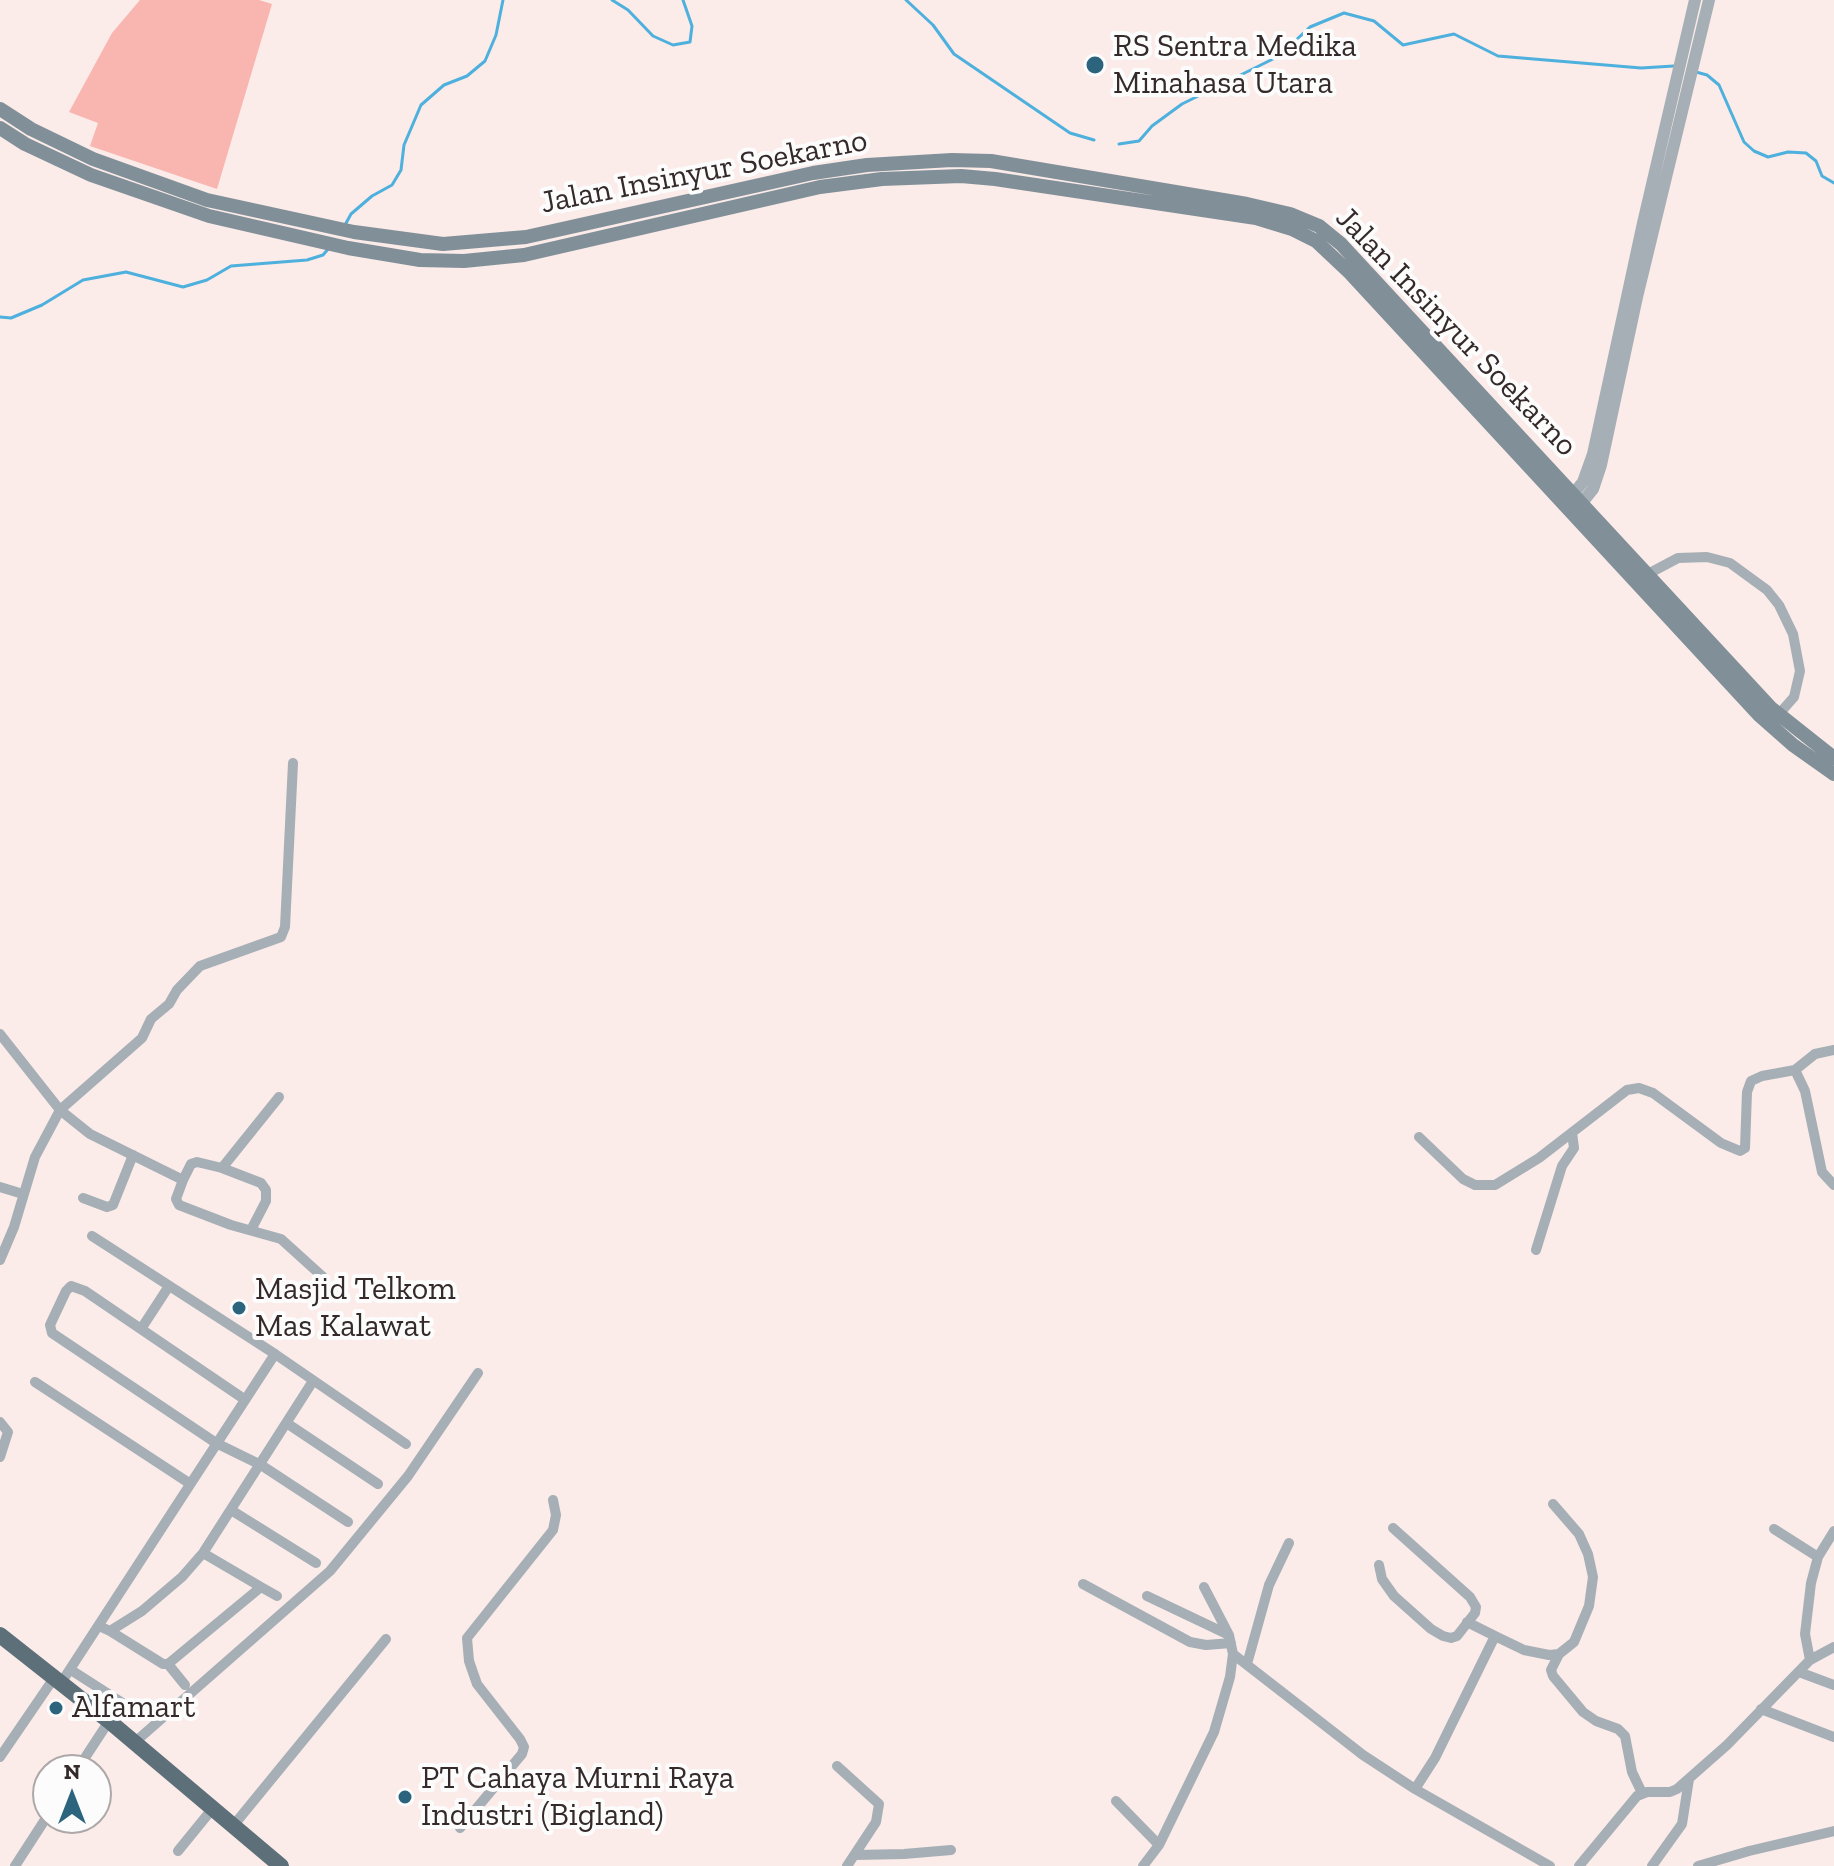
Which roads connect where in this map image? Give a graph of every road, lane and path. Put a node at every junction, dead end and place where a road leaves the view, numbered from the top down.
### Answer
1 (1695, 0) edge
2 (1709, 0) edge
3 (1682, 79) junction
4 (0, 109) edge
5 (0, 128) edge
6 (1036, 169) junction
7 (1033, 185) junction
8 (321, 225) junction
9 (319, 241) junction
10 (1573, 504) junction
11 (1646, 575) junction
12 (1779, 714) junction
13 (1834, 758) edge
14 (293, 763) dead end
15 (1834, 774) edge
16 (0, 1034) edge
17 (1834, 1050) edge
18 (1795, 1070) junction
19 (279, 1097) dead end
20 (60, 1110) junction
21 (1572, 1133) junction
22 (1419, 1137) dead end
23 (133, 1155) junction
24 (222, 1168) junction
25 (183, 1180) junction
26 (1834, 1185) edge
27 (0, 1187) edge
28 (23, 1194) junction
29 (83, 1198) dead end
30 (251, 1230) junction
31 (92, 1236) dead end
32 (1536, 1250) dead end
33 (0, 1260) edge
34 (323, 1277) dead end
35 (169, 1286) junction
36 (141, 1329) junction
37 (275, 1354) junction
38 (478, 1373) dead end
39 (313, 1381) junction
40 (35, 1382) dead end
41 (244, 1399) junction
42 (0, 1422) edge
43 (288, 1424) junction
44 (216, 1443) junction
45 (406, 1444) dead end
46 (0, 1457) edge
47 (261, 1465) junction
48 (189, 1483) junction
49 (378, 1484) dead end
50 (553, 1500) dead end
51 (1553, 1504) dead end
52 (231, 1510) junction
53 (348, 1522) dead end
54 (1393, 1528) dead end
55 (1774, 1529) dead end
56 (1834, 1531) edge
57 (1289, 1543) dead end
58 (203, 1553) junction
59 (1818, 1557) junction
60 (316, 1563) dead end
61 (1379, 1565) dead end
62 (1083, 1584) dead end
63 (261, 1587) junction
64 (1204, 1587) dead end
65 (277, 1596) dead end
66 (1147, 1596) dead end
67 (1467, 1622) junction
68 (104, 1629) junction
69 (0, 1635) edge
70 (1495, 1636) junction
71 (386, 1639) dead end
72 (1231, 1644) junction
73 (1834, 1647) edge
74 (1559, 1654) junction
75 (1810, 1660) junction
76 (168, 1664) junction
77 (1247, 1664) junction
78 (1799, 1672) junction
79 (62, 1677) junction
80 (185, 1685) dead end
81 (1834, 1685) edge
82 (124, 1704) dead end
83 (1761, 1709) junction
84 (109, 1721) junction
85 (1834, 1737) edge
86 (135, 1742) junction
87 (87, 1754) edge
88 (0, 1757) edge
89 (837, 1766) dead end
90 (1689, 1779) junction
91 (1415, 1789) junction
92 (1642, 1793) junction
93 (1116, 1801) dead end
94 (213, 1808) junction
95 (233, 1826) junction
96 (460, 1828) dead end
97 (1834, 1831) edge
98 (36, 1834) edge
99 (1159, 1845) junction
100 (951, 1850) dead end
101 (178, 1851) dead end
102 (855, 1855) junction
103 (906, 1860) edge
104 (15, 1866) edge
105 (281, 1866) edge
106 (847, 1866) edge
107 (1143, 1866) edge
108 (1550, 1866) edge
109 (1579, 1866) edge
110 (1652, 1866) edge
111 (1698, 1866) edge

1 - 3 street
2 - 3 street
3 - 10 street
4 - 8 main road, Jalan Insinyur Soekarno
5 - 9 main road, Jalan Insinyur Soekarno
6 - 7 main road
6 - 8 main road, Jalan Insinyur Soekarno
6 - 10 main road, Jalan Insinyur Soekarno
7 - 9 main road, Jalan Insinyur Soekarno
7 - 10 main road, Jalan Insinyur Soekarno
8 - 9 main road
10 - 11 main road, Jalan Insinyur Soekarno
10 - 15 main road, Jalan Insinyur Soekarno
11 - 12 main road, Jalan Insinyur Soekarno
11 - 12 street
12 - 13 main road, Jalan Insinyur Soekarno
14 - 20 street
16 - 20 street
17 - 18 street
18 - 21 street
18 - 26 street
19 - 24 street
20 - 23 street
20 - 28 street
21 - 22 street
21 - 32 street
23 - 25 street
23 - 29 street
24 - 25 street
24 - 30 street
25 - 30 street
27 - 28 street
28 - 33 street
30 - 34 street
31 - 35 street
35 - 36 street
35 - 37 street
36 - 41 street
36 - 44 street
37 - 39 street
37 - 41 street
38 - 86 street
39 - 43 street
39 - 45 street
40 - 48 street
41 - 44 street
42 - 46 street
43 - 47 street
43 - 49 street
44 - 47 street
44 - 48 street
47 - 52 street
47 - 53 street
48 - 68 street
50 - 96 street
51 - 74 street
52 - 58 street
52 - 60 street
54 - 67 street
55 - 59 street
56 - 59 street
57 - 77 street
58 - 63 street
58 - 68 street
59 - 75 street
61 - 67 street
62 - 72 street
63 - 65 street
63 - 76 street
64 - 72 street
66 - 72 street
67 - 70 street
68 - 76 street
68 - 79 street
69 - 79 highway
70 - 74 street
70 - 91 street
71 - 95 street
72 - 77 street
72 - 99 street
73 - 75 street
74 - 92 street
75 - 78 street
76 - 80 street
77 - 91 street
78 - 81 street
78 - 83 street
79 - 82 street
79 - 84 highway
79 - 88 street
83 - 85 street
83 - 90 street
84 - 86 highway
84 - 87 street
86 - 94 highway
89 - 102 street
90 - 92 street
90 - 110 street
91 - 108 street
92 - 109 street
93 - 99 street
94 - 95 highway
94 - 101 street
95 - 105 highway
97 - 111 street
98 - 104 street
99 - 107 street
100 - 103 street
102 - 103 street
102 - 106 street

